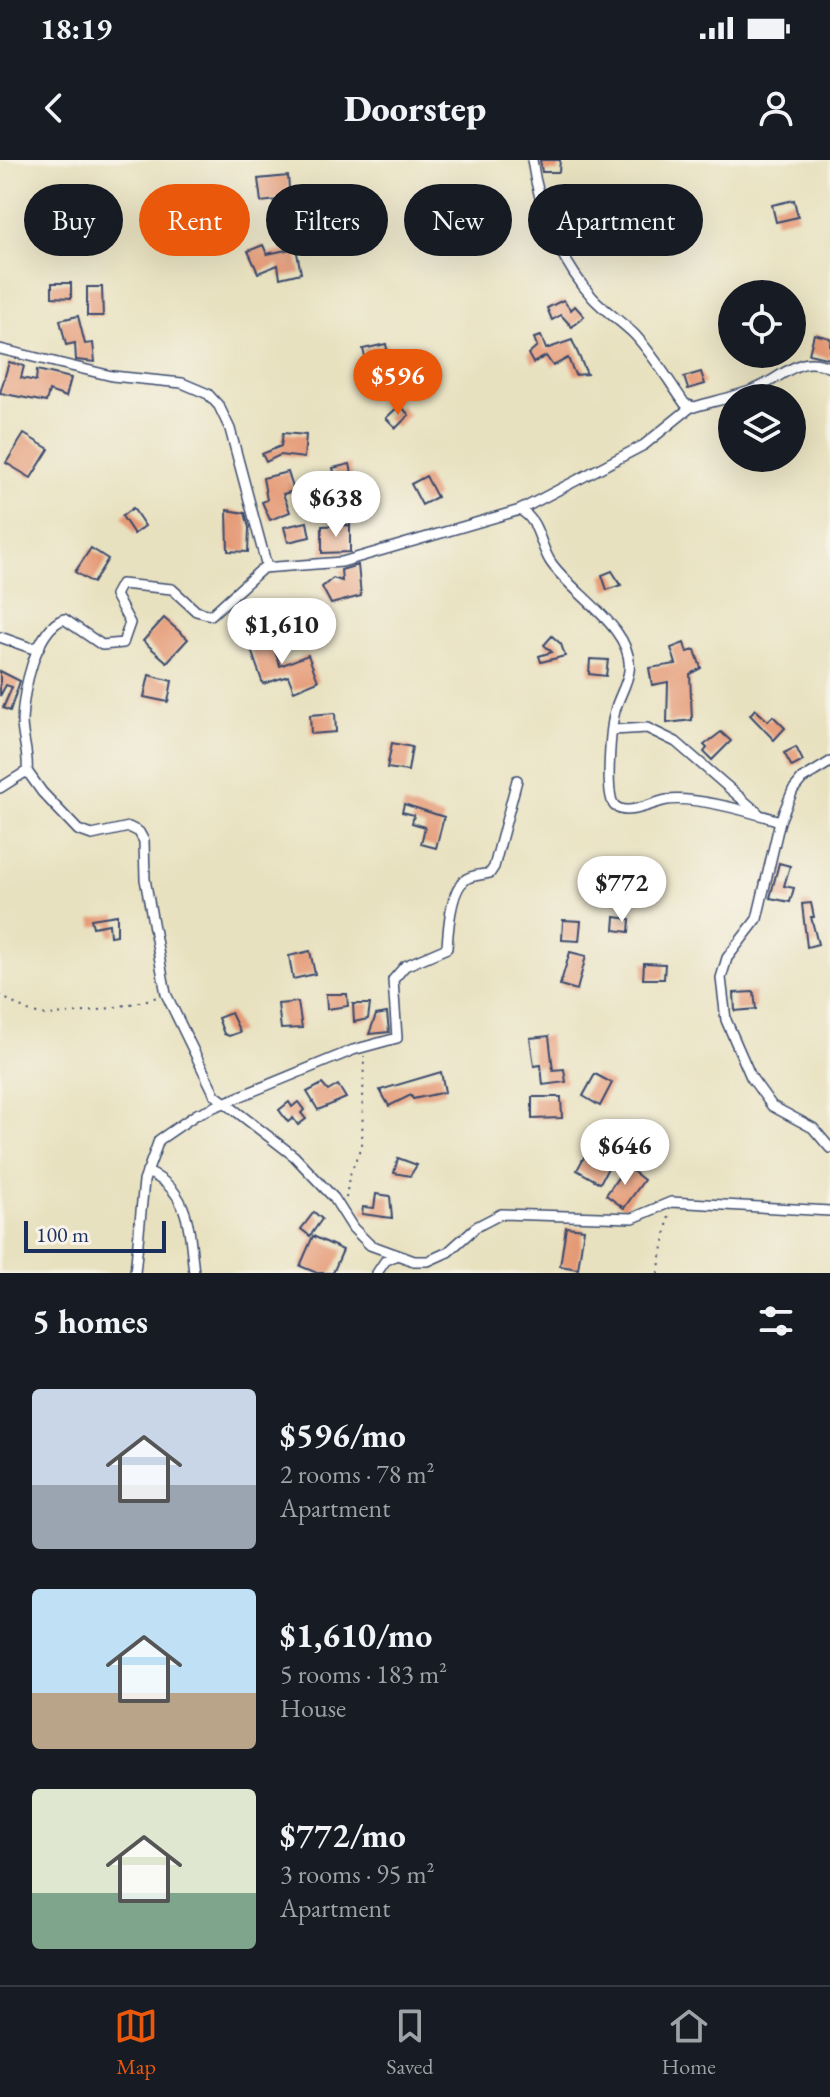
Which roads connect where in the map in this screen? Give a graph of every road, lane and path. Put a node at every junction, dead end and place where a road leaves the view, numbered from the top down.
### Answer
1 (532, 160) edge
2 (0, 349) edge
3 (830, 368) edge
4 (691, 407) junction
5 (520, 510) junction
6 (267, 567) junction
7 (0, 637) edge
8 (40, 646) junction
9 (613, 730) junction
10 (830, 762) edge
11 (27, 771) junction
12 (517, 780) dead end
13 (0, 788) edge
14 (761, 815) junction
15 (780, 821) junction
16 (166, 994) junction
17 (0, 995) edge
18 (365, 1047) junction
19 (223, 1104) junction
20 (830, 1148) edge
21 (147, 1172) junction
22 (671, 1202) junction
23 (344, 1211) junction
24 (830, 1211) edge
25 (397, 1255) junction
26 (135, 1273) edge
27 (194, 1273) edge
28 (377, 1273) edge
29 (658, 1273) edge

1 - 4 street
2 - 6 street
3 - 4 street
4 - 5 street
5 - 6 street
5 - 9 street
6 - 8 street
7 - 8 street
8 - 11 street
9 - 14 street
9 - 14 street
10 - 15 street
11 - 13 street
11 - 16 street
12 - 18 street
14 - 15 street
15 - 20 street
16 - 17 path
16 - 19 street
18 - 19 street
18 - 23 path
19 - 21 street
19 - 23 street
21 - 26 street
21 - 27 street
22 - 24 street
22 - 25 street
22 - 29 path
23 - 25 street
25 - 28 street

